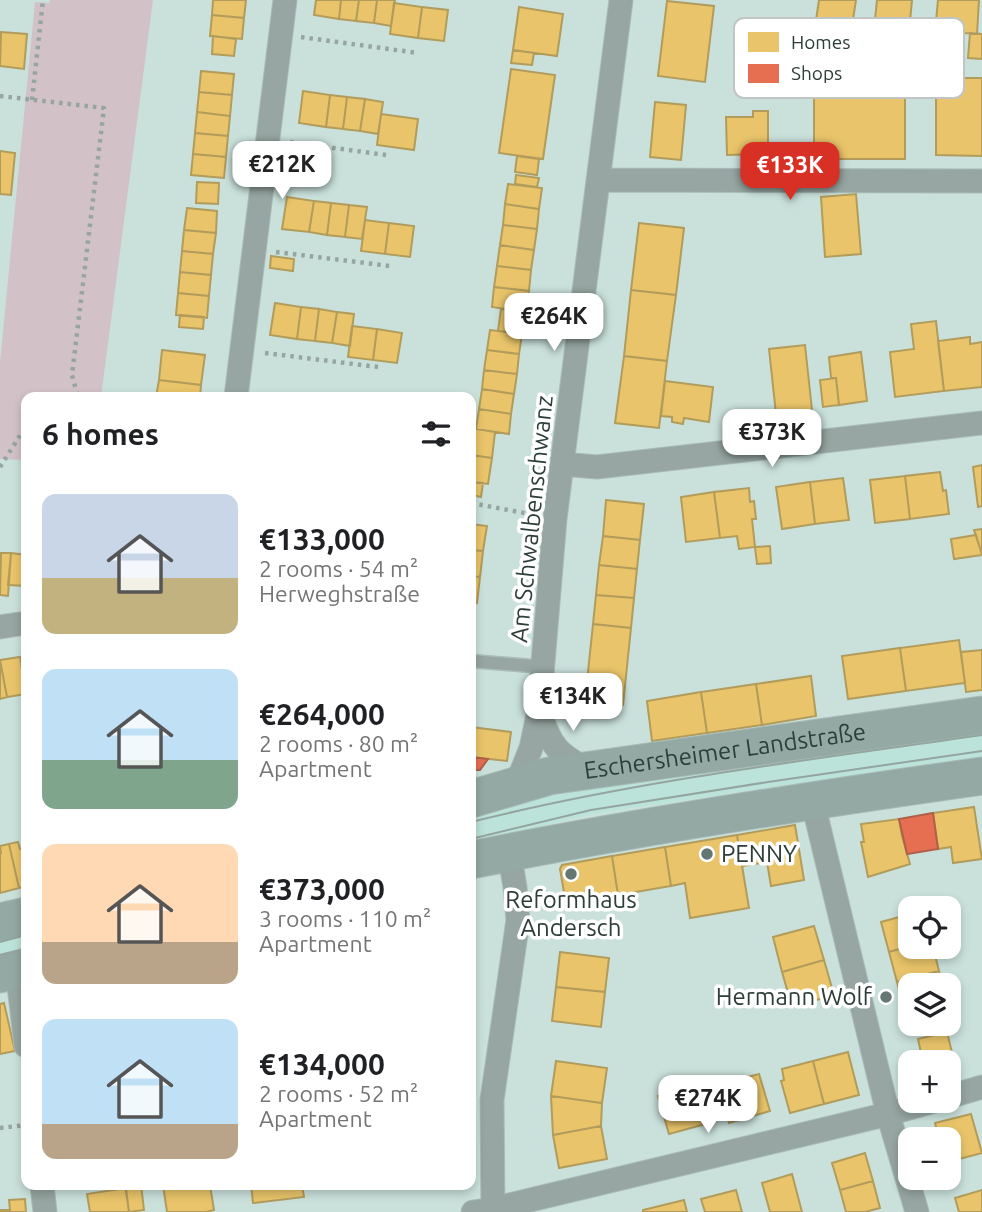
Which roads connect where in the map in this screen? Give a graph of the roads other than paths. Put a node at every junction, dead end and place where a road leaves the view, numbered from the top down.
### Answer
1 (285, 0) edge
2 (621, 0) edge
3 (598, 180) junction
4 (982, 181) edge
5 (237, 392) edge
6 (982, 423) edge
7 (562, 464) junction
8 (21, 624) edge
9 (0, 627) edge
10 (476, 661) edge
11 (543, 667) junction
12 (539, 710) junction
13 (982, 715) edge
14 (590, 771) junction
15 (982, 775) edge
16 (512, 788) junction
17 (476, 798) edge
18 (813, 799) junction
19 (509, 852) junction
20 (476, 859) edge
21 (21, 917) edge
22 (0, 922) edge
23 (14, 970) edge
24 (21, 1014) edge
25 (982, 1087) edge
26 (961, 1093) edge
27 (898, 1111) edge
28 (888, 1114) junction
29 (43, 1190) edge
30 (486, 1211) edge
31 (45, 1212) edge
32 (917, 1212) edge

1 - 5 street
2 - 3 street, Am Schwalbenschwanz
3 - 4 street
3 - 7 street, Am Schwalbenschwanz
6 - 7 street
7 - 11 street, Am Schwalbenschwanz
8 - 9 street
10 - 11 lane
11 - 12 street, Am Schwalbenschwanz
12 - 14 street, Am Schwalbenschwanz
12 - 16 street, Am Schwalbenschwanz
13 - 14 main road, Eschersheimer Landstraße
14 - 16 main road, Eschersheimer Landstraße
15 - 18 main road
16 - 17 main road, Eschersheimer Landstraße
18 - 19 main road
18 - 28 street
19 - 20 main road
19 - 30 street
21 - 22 main road
23 - 24 street
25 - 26 street
27 - 28 street
28 - 30 street
28 - 32 street
29 - 31 street

